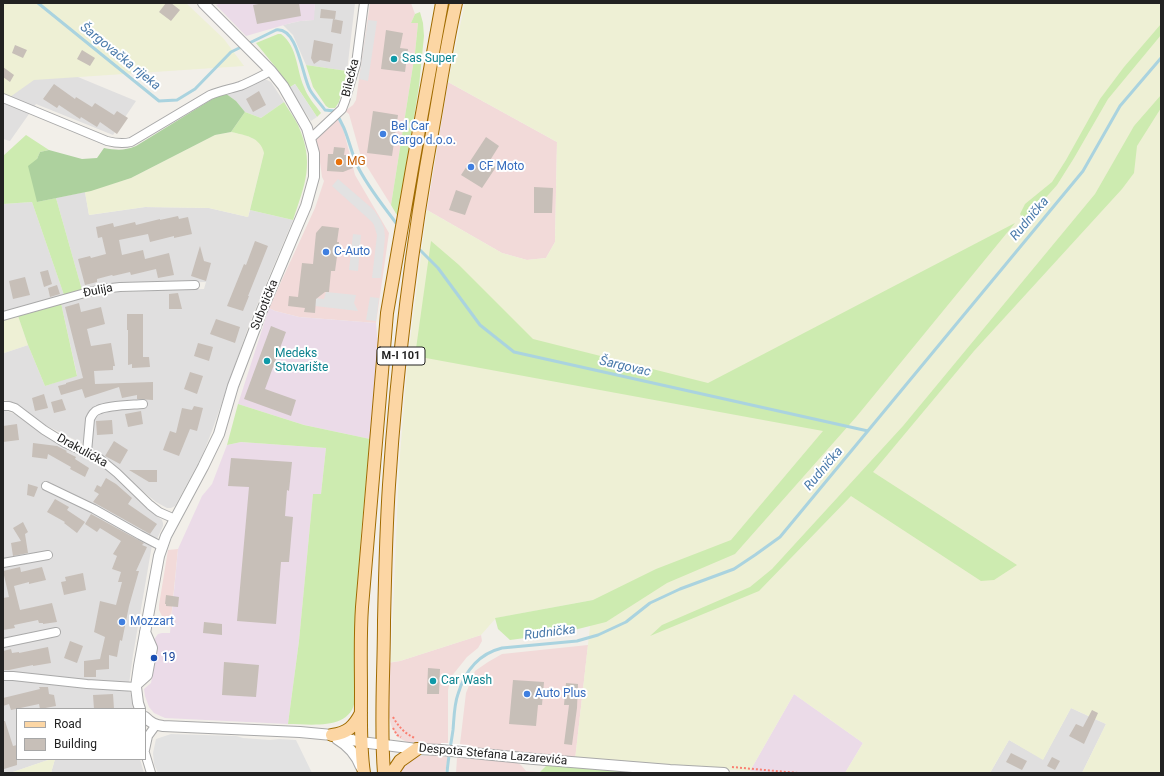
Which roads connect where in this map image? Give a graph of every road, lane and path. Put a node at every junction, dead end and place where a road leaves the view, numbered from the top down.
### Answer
1 (202, 3) edge
2 (364, 3) edge
3 (442, 3) edge
4 (456, 3) edge
5 (271, 71) junction
6 (3, 98) edge
7 (310, 139) junction
8 (195, 285) dead end
9 (3, 316) edge
10 (143, 404) dead end
11 (3, 406) edge
12 (87, 452) junction
13 (46, 486) dead end
14 (175, 519) junction
15 (162, 546) junction
16 (48, 555) dead end
17 (3, 563) edge
18 (56, 632) dead end
19 (3, 643) edge
20 (3, 676) edge
21 (136, 685) junction
22 (139, 707) edge
23 (361, 712) junction
24 (383, 714) junction
25 (146, 718) edge
26 (156, 725) junction
27 (332, 735) junction
28 (361, 742) junction
29 (383, 745) junction
30 (146, 747) edge
31 (402, 747) junction
32 (417, 749) junction
33 (146, 756) edge
34 (363, 772) edge
35 (151, 773) edge
36 (384, 773) edge
37 (392, 773) edge
38 (724, 773) edge

1 - 5 street, Subotička
2 - 7 street, Bilećka
3 - 23 main road, M-I 101
4 - 24 main road, M-I 101
5 - 6 street
5 - 7 street, Subotička
7 - 14 street, Subotička
8 - 9 street, Đulija
10 - 12 street
11 - 12 street, Drakulićka
12 - 14 street, Drakulićka
13 - 15 street
14 - 15 street, Subotička
15 - 21 street, Subotička
16 - 17 street
18 - 19 street
20 - 21 street
21 - 22 street, Subotička
23 - 27 main road
23 - 28 main road, M-I 101
24 - 29 main road, M-I 101
24 - 31 street
25 - 26 street
26 - 27 street, Despota Stefana Lazarevića
26 - 30 street
27 - 28 street, Despota Stefana Lazarevića
27 - 34 street
28 - 29 street, Despota Stefana Lazarevića
28 - 34 main road, M-I 101
29 - 31 street, Despota Stefana Lazarevića
29 - 36 main road, M-I 101
31 - 32 street, Despota Stefana Lazarevića
32 - 37 main road
32 - 38 street, Despota Stefana Lazarevića
33 - 35 street

